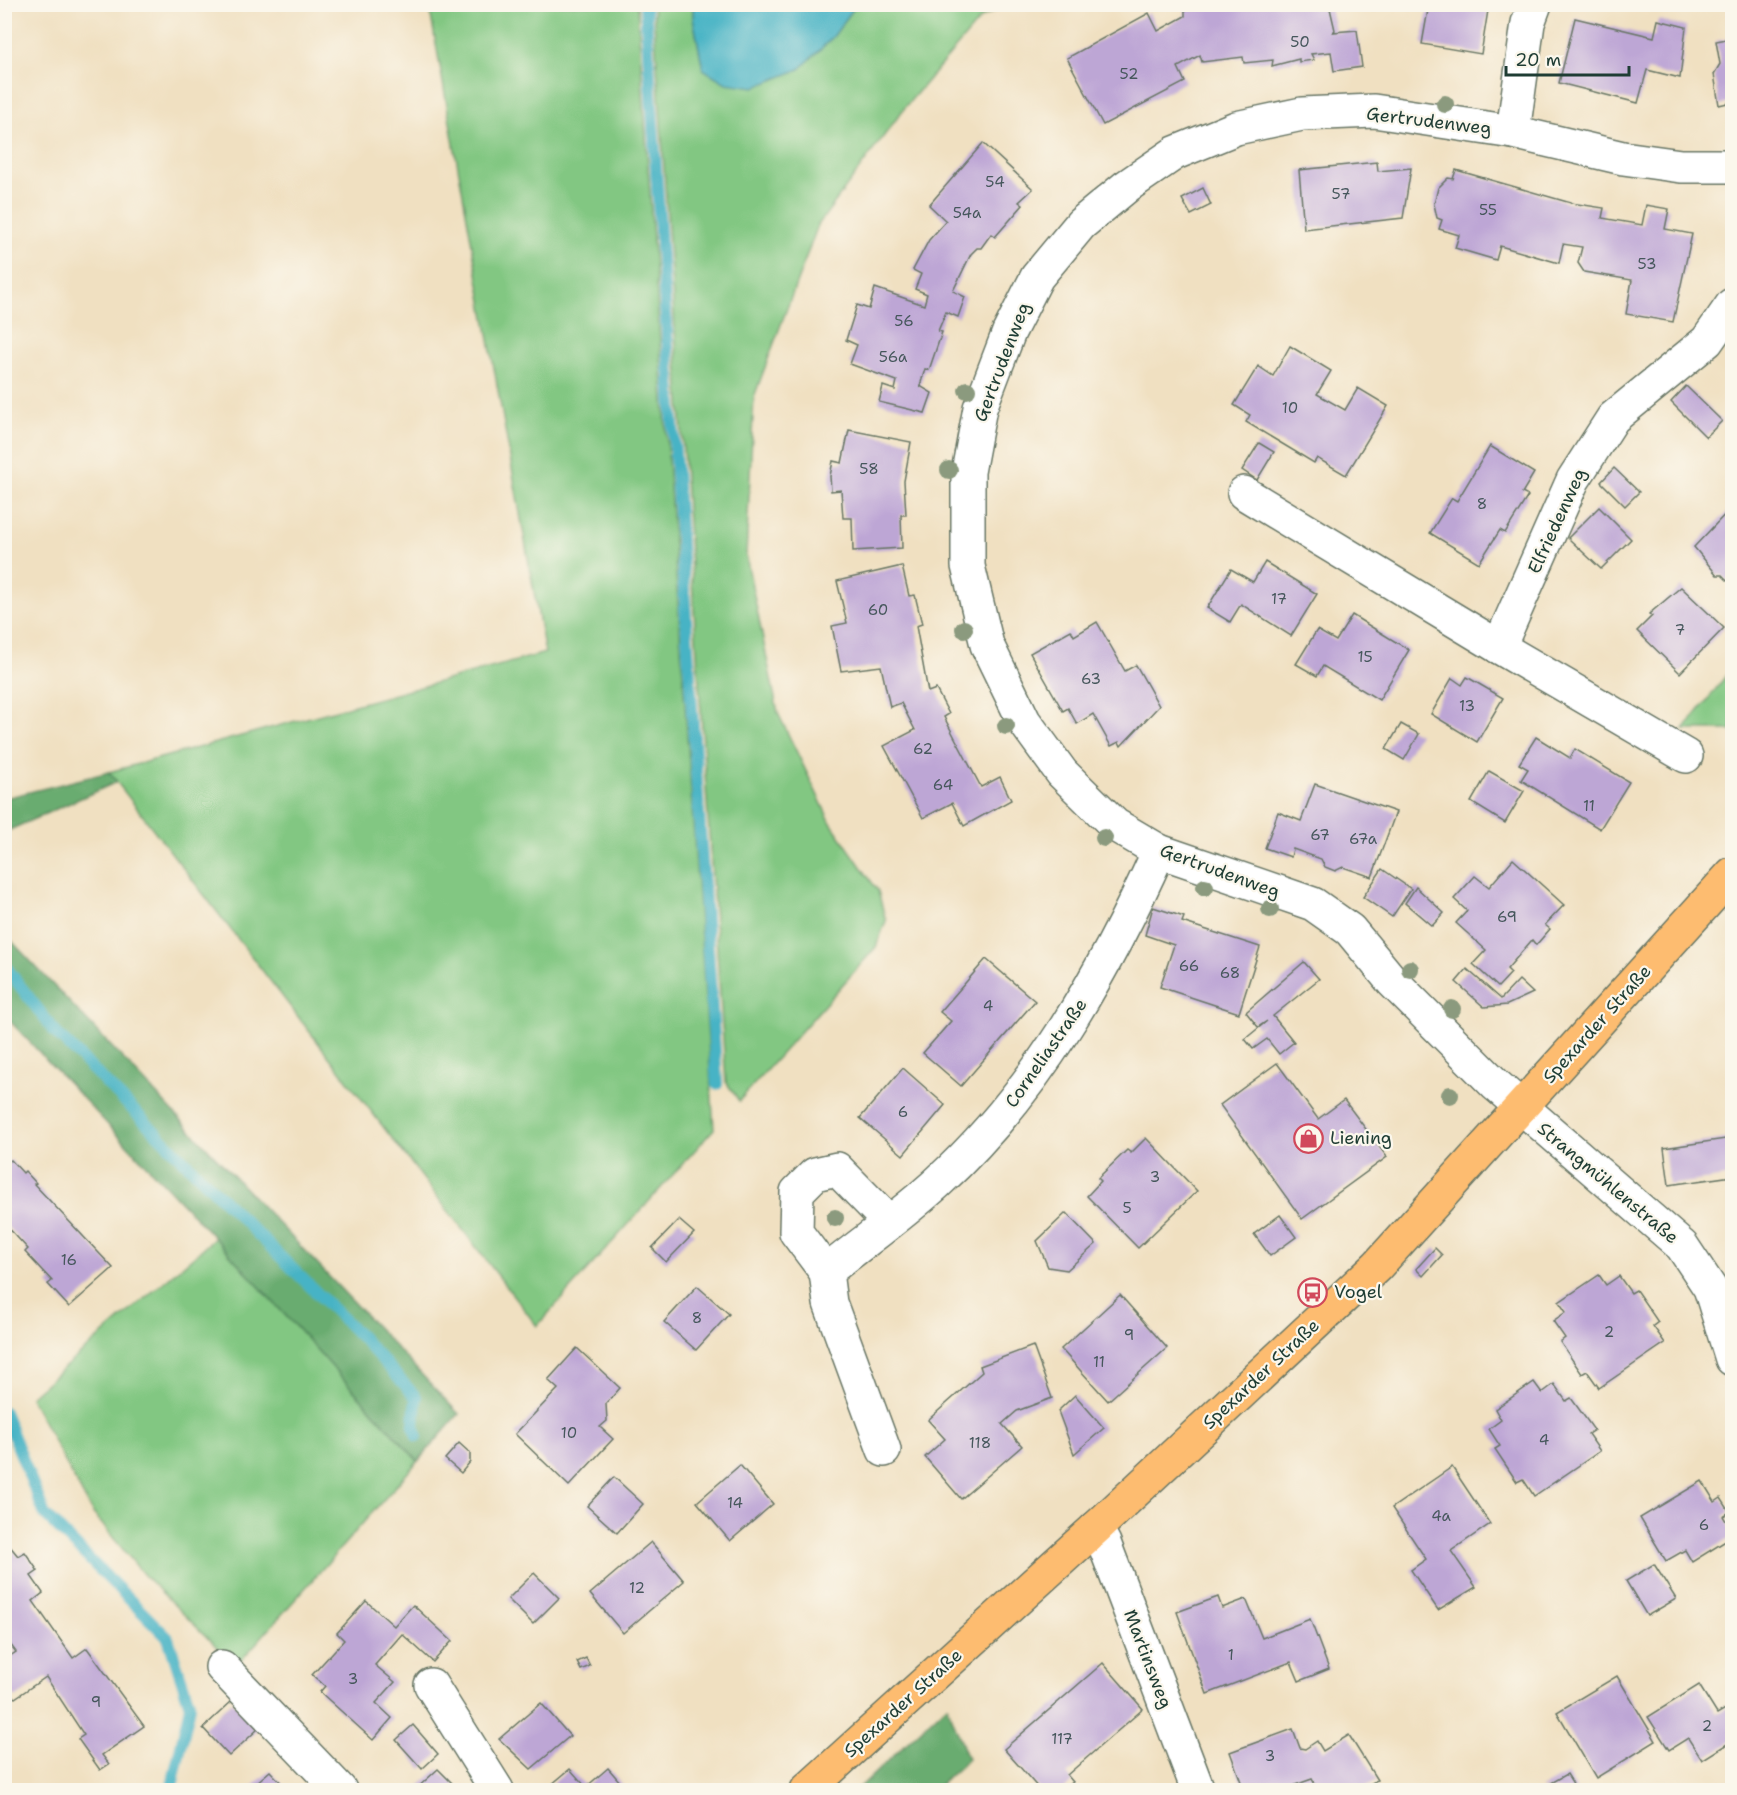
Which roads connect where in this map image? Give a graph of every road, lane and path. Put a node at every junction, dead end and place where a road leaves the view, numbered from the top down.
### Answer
1 (1535, 4) edge
2 (1513, 132) junction
3 (1732, 166) edge
4 (1732, 305) edge
5 (1244, 493) dead end
6 (1499, 647) junction
7 (1686, 756) dead end
8 (1159, 851) junction
9 (1732, 874) edge
10 (1521, 1108) junction
11 (889, 1222) junction
12 (826, 1272) junction
13 (1732, 1359) edge
14 (884, 1450) dead end
15 (1096, 1528) junction
16 (222, 1667) dead end
17 (431, 1685) dead end
18 (340, 1791) edge
19 (497, 1791) edge
20 (807, 1791) edge
21 (1198, 1791) edge

1 - 2 street, Gertrudenweg
2 - 3 street, Gertrudenweg
2 - 8 street, Gertrudenweg
4 - 6 street, Elfriedenweg
5 - 6 street
6 - 7 street
8 - 10 street, Gertrudenweg
8 - 11 street, Corneliastraße
9 - 10 main road, Spexarder Straße
10 - 13 street, Strangmühlenstraße
10 - 15 main road, Spexarder Straße
11 - 12 street, Corneliastraße
11 - 12 street
12 - 14 street
15 - 20 main road, Spexarder Straße
15 - 21 street, Martinsweg
16 - 18 street
17 - 19 street

